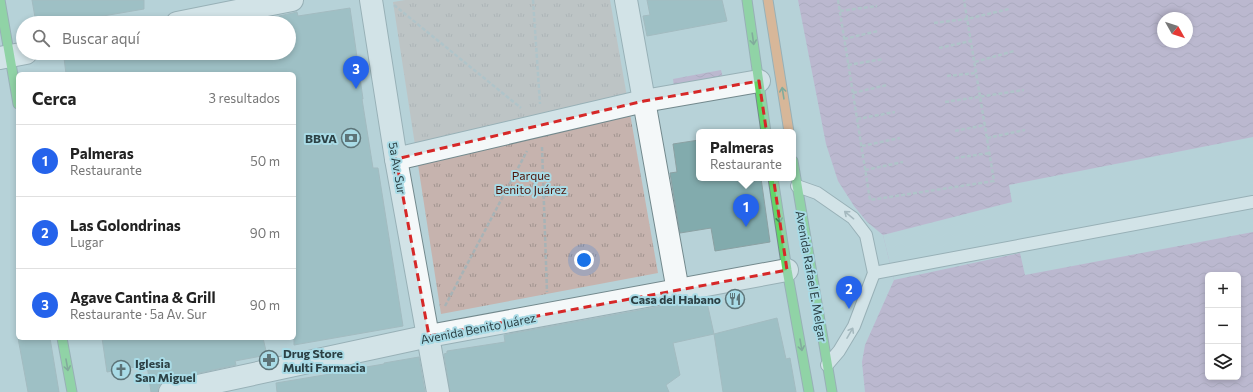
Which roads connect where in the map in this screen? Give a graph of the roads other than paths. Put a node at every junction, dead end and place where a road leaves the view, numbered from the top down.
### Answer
1 (0, 0) edge
2 (292, 0) edge
3 (371, 0) edge
4 (626, 0) edge
5 (747, 0) edge
6 (768, 0) edge
7 (212, 16) edge
8 (12, 56) edge
9 (759, 81) junction
10 (16, 88) edge
11 (644, 101) junction
12 (766, 129) edge
13 (789, 129) edge
14 (396, 159) junction
15 (796, 180) edge
16 (774, 181) edge
17 (797, 186) junction
18 (1253, 202) edge
19 (874, 273) junction
20 (799, 282) junction
21 (678, 291) junction
22 (429, 336) junction
23 (62, 340) edge
24 (827, 365) junction
25 (72, 392) edge
26 (170, 392) edge
27 (438, 392) edge
28 (809, 392) edge
29 (832, 392) edge

1 - 8 main road
2 - 7 street
3 - 14 street, 5a Av. Sur
4 - 11 street
5 -> 9 main road
13 -> 6 main road
8 - 10 main road
9 - 11 street
9 - 12 main road
11 - 14 street
11 - 21 street
14 - 22 street, 5a Av. Sur
15 - 17 main road, Avenida Rafael E. Melgar
16 -> 20 main road, Avenida Rafael E. Melgar
19 -> 17 lane
17 - 20 main road, Avenida Rafael E. Melgar
18 - 19 lane
24 -> 19 lane
20 - 21 street, Avenida Benito Juárez
20 - 24 main road, Avenida Rafael E. Melgar
20 -> 28 main road, Avenida Rafael E. Melgar
21 - 22 street, Avenida Benito Juárez
22 - 26 street, Avenida Benito Juárez
22 - 27 street, 5a Av. Sur
23 -> 25 main road
24 - 29 main road, Avenida Rafael E. Melgar

